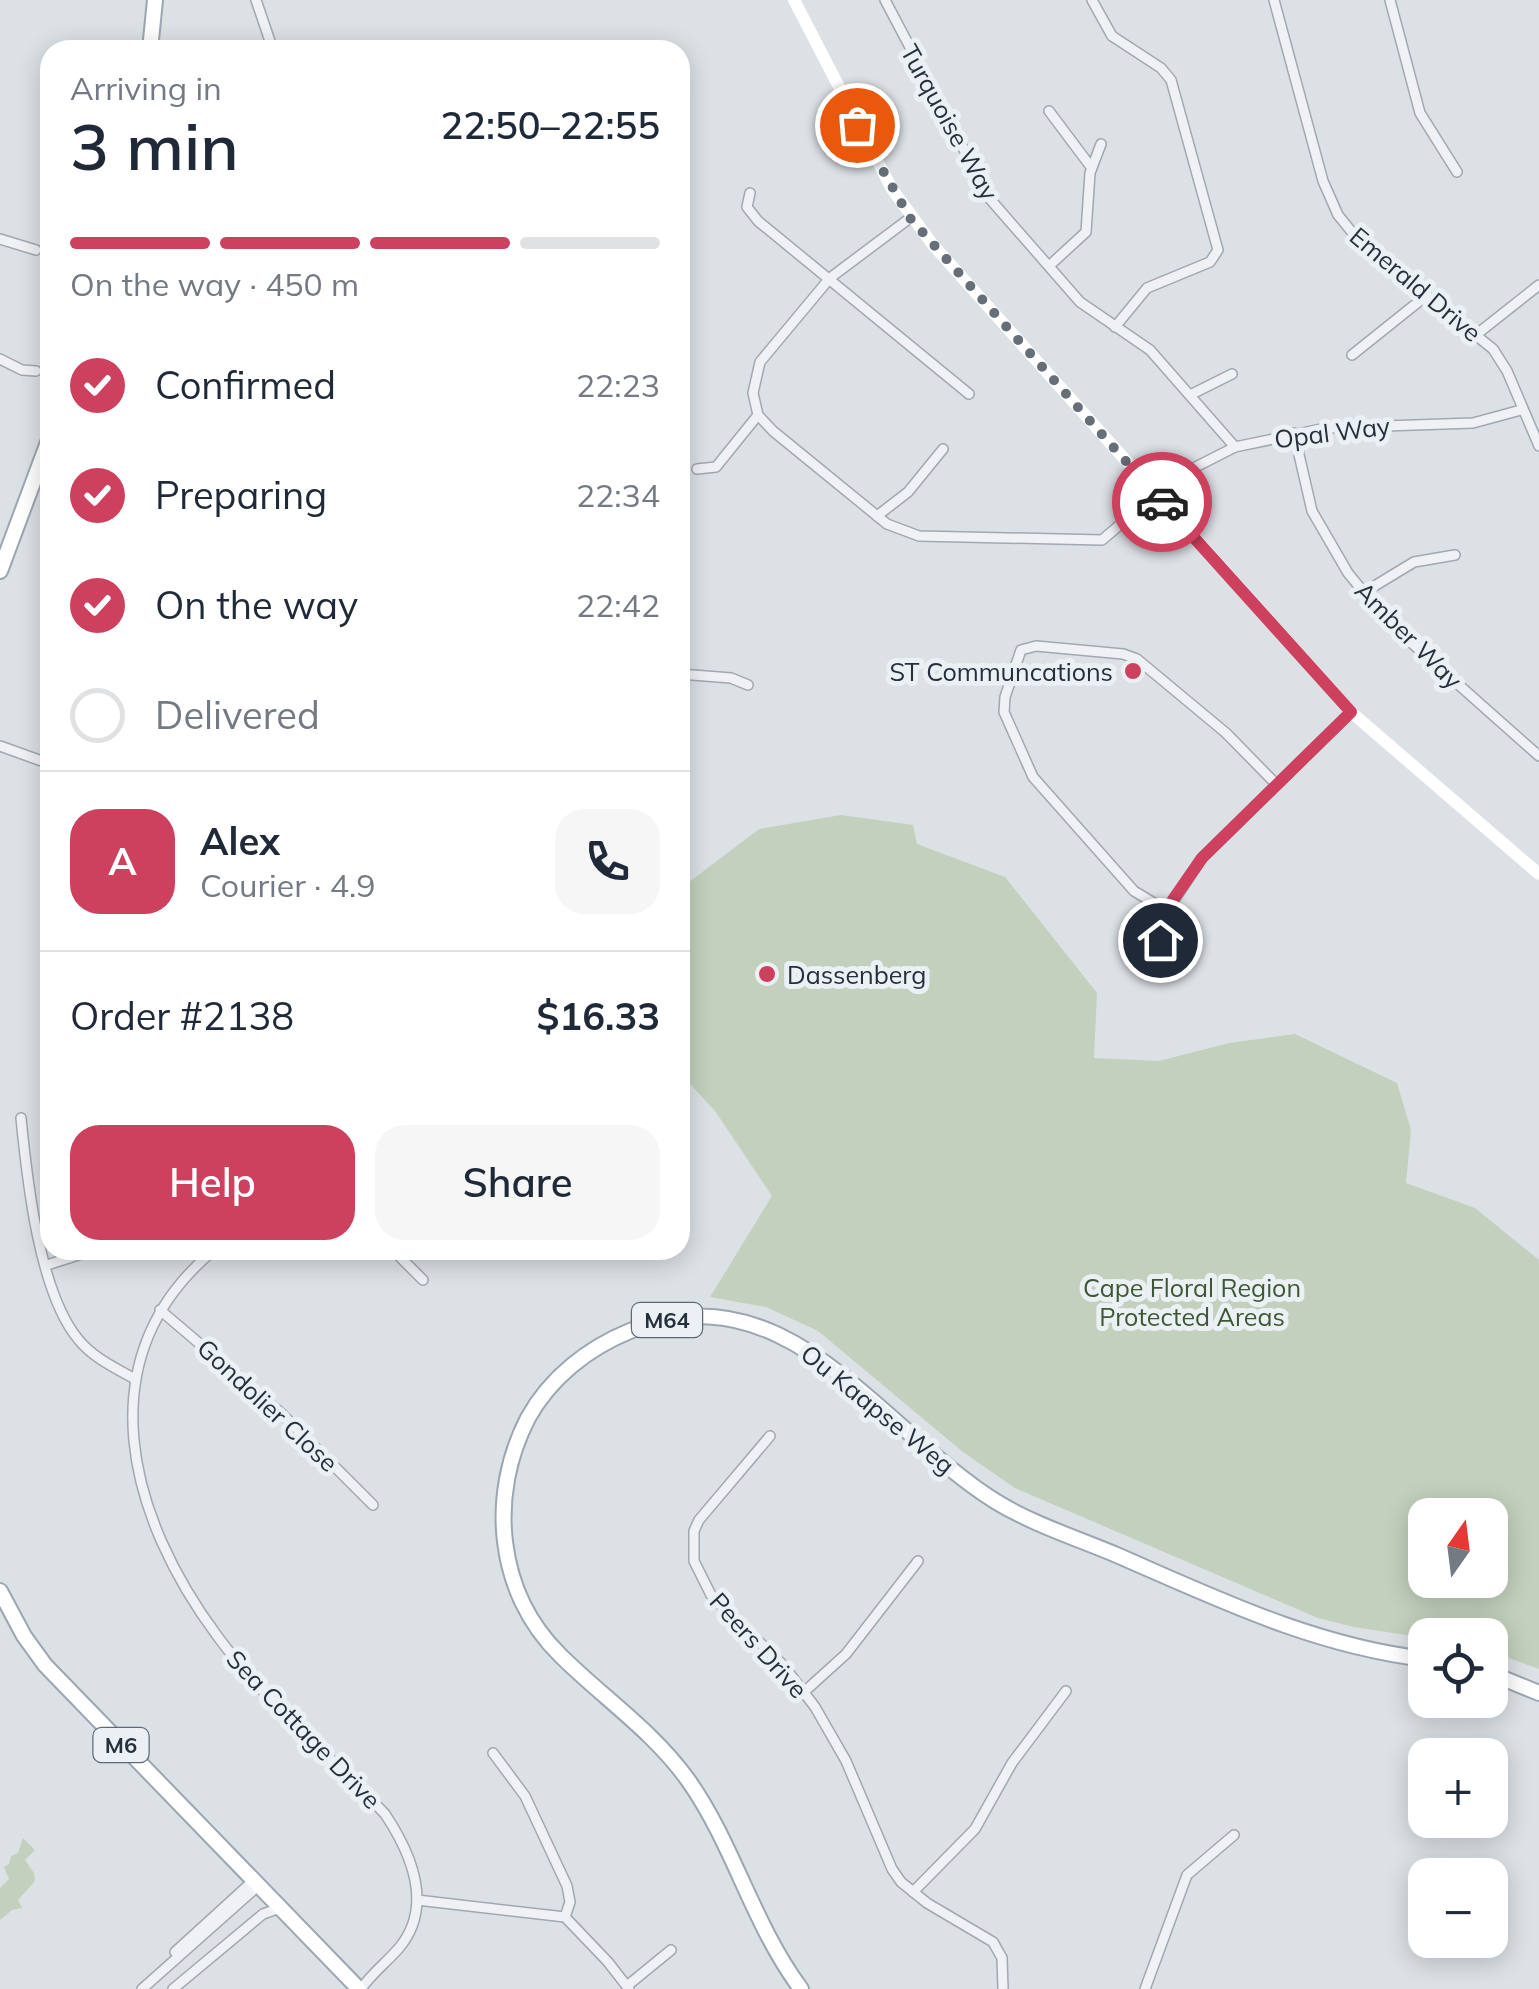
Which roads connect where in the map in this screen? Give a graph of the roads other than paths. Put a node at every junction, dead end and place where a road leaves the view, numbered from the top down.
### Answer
1 (155, 0) edge
2 (256, 0) edge
3 (794, 0) edge
4 (885, 0) edge
5 (1092, 0) edge
6 (1274, 0) edge
7 (1390, 0) edge
8 (151, 40) edge
9 (269, 40) edge
10 (1050, 111) dead end
11 (1101, 144) dead end
12 (1091, 166) junction
13 (1457, 172) dead end
14 (750, 192) dead end
15 (910, 218) junction
16 (0, 239) edge
17 (36, 250) dead end
18 (1049, 266) junction
19 (830, 278) junction
20 (1539, 286) edge
21 (1427, 295) junction
22 (1115, 326) junction
23 (1478, 334) junction
24 (1352, 355) dead end
25 (0, 359) edge
26 (36, 372) dead end
27 (1232, 374) dead end
28 (969, 394) dead end
29 (1190, 394) junction
30 (1521, 410) junction
31 (758, 415) junction
32 (1294, 433) junction
33 (1539, 446) edge
34 (1235, 447) junction
35 (943, 449) dead end
36 (40, 464) edge
37 (697, 470) dead end
38 (1155, 494) junction
39 (877, 516) junction
40 (1455, 555) dead end
41 (0, 571) edge
42 (1363, 592) junction
43 (690, 675) edge
44 (748, 685) dead end
45 (1351, 712) junction
46 (0, 746) edge
47 (1539, 756) edge
48 (40, 760) edge
49 (1276, 784) junction
50 (1539, 874) edge
51 (1166, 910) junction
52 (1156, 952) dead end
53 (22, 1118) dead end
54 (40, 1235) edge
55 (46, 1260) edge
56 (65, 1260) edge
57 (203, 1260) edge
58 (403, 1260) edge
59 (47, 1266) junction
60 (423, 1280) dead end
61 (160, 1310) junction
62 (134, 1379) junction
63 (770, 1436) dead end
64 (373, 1505) dead end
65 (918, 1561) dead end
66 (0, 1592) edge
67 (1408, 1656) edge
68 (1508, 1680) edge
69 (1066, 1690) dead end
70 (804, 1692) junction
71 (1539, 1693) edge
72 (493, 1752) dead end
73 (1234, 1835) dead end
74 (256, 1883) junction
75 (913, 1892) junction
76 (418, 1900) junction
77 (280, 1908) junction
78 (565, 1917) junction
79 (671, 1950) dead end
80 (354, 1987) edge
81 (143, 1988) edge
82 (628, 1988) edge
83 (173, 1989) edge
84 (801, 1989) edge
85 (1002, 1989) edge
86 (1145, 1989) edge

1 - 8 main road
2 - 9 street
3 - 15 street
4 - 18 street, Turquoise Way
5 - 22 street
6 - 21 street, Emerald Drive
7 - 13 street
10 - 12 street
11 - 12 street
12 - 18 street
14 - 19 street
15 - 19 street
15 - 38 street
16 - 17 street
18 - 22 street, Turquoise Way
19 - 28 street
19 - 31 street
20 - 23 street
21 - 23 street, Emerald Drive
21 - 24 street
22 - 29 street, Turquoise Way
23 - 30 street, Emerald Drive
25 - 26 street
27 - 29 street
29 - 34 street, Turquoise Way
30 - 32 street, Opal Way
30 - 33 street, Emerald Drive
31 - 37 street
31 - 39 street, Opal Way
32 - 34 street, Opal Way
32 - 42 street, Amber Way
34 - 38 street, Opal Way
35 - 39 street
36 - 41 main road
38 - 39 street, Opal Way
38 - 45 street
40 - 42 street
42 - 47 street, Amber Way
43 - 44 street
45 - 49 street
45 - 50 street
46 - 48 street
49 - 51 street
49 - 51 street
51 - 52 street
53 - 54 street
55 - 59 street
56 - 59 street
57 - 61 street, Sea Cottage Drive
58 - 60 street
59 - 62 street
61 - 62 street, Sea Cottage Drive
61 - 64 street, Gondolier Close
62 - 76 street, Sea Cottage Drive
63 - 70 street, Peers Drive
65 - 70 street
66 - 74 main road, M6
67 - 84 main road, Ou Kaapse Weg / M64
68 - 71 main road
69 - 75 street
70 - 75 street, Peers Drive
72 - 78 street
73 - 86 street
74 - 77 main road, M6
74 - 81 street
75 - 85 street, Peers Drive
76 - 78 street
76 - 80 street
77 - 80 main road, M6
77 - 83 street
78 - 82 street
79 - 82 street

